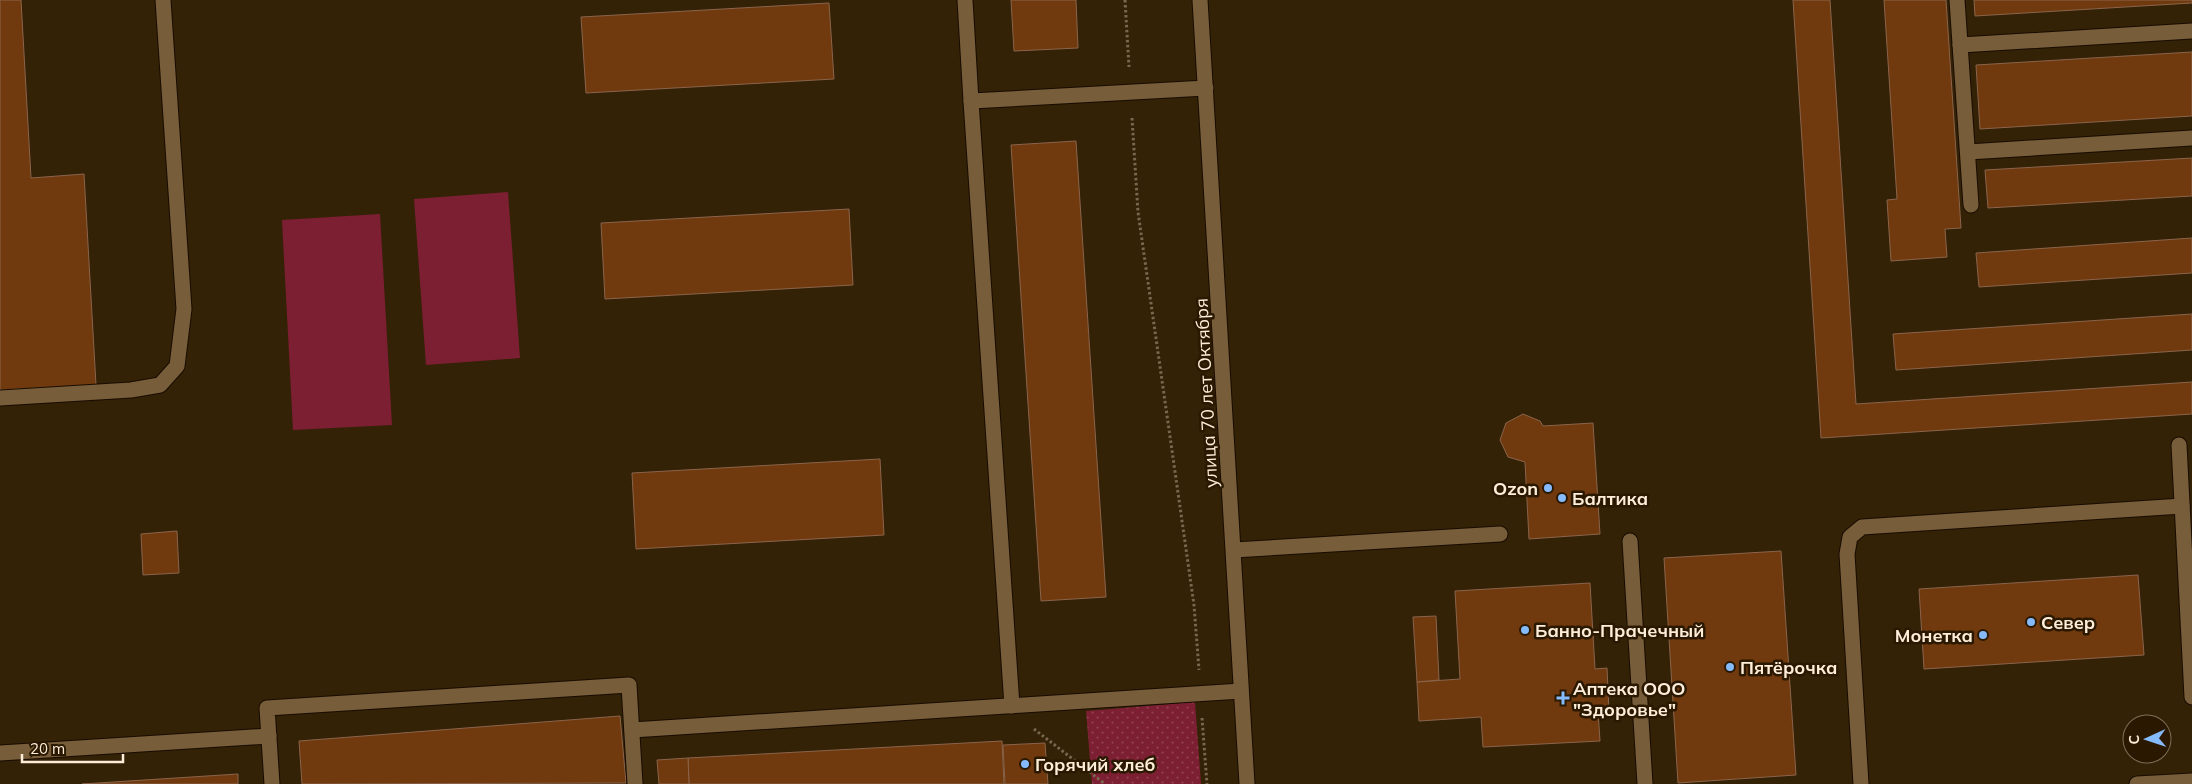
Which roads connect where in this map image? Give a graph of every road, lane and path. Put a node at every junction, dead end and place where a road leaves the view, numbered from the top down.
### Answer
1 (163, 0) edge
2 (965, 0) edge
3 (1125, 0) edge
4 (1200, 0) edge
5 (1957, 0) edge
6 (2192, 31) edge
7 (1960, 45) junction
8 (1206, 88) junction
9 (1131, 93) junction
10 (971, 101) junction
11 (2192, 138) edge
12 (1968, 152) junction
13 (1971, 205) dead end
14 (0, 398) edge
15 (2179, 444) dead end
16 (2182, 506) junction
17 (1500, 534) dead end
18 (1630, 541) dead end
19 (1234, 550) junction
20 (1241, 691) junction
21 (1200, 694) junction
22 (2192, 697) edge
23 (1008, 706) junction
24 (632, 730) junction
25 (269, 736) junction
26 (0, 753) edge
27 (2192, 781) edge
28 (272, 784) edge
29 (635, 784) edge
30 (1105, 784) edge
31 (1207, 784) edge
32 (1247, 784) edge
33 (1645, 784) edge
34 (1862, 784) edge
35 (2137, 784) edge

1 - 14 street
2 - 10 street
3 - 9 path
4 - 8 street, улица 70 лет Октября
5 - 7 street
6 - 7 street
7 - 12 street
8 - 9 street
8 - 19 street, улица 70 лет Октября
9 - 10 street
9 - 21 path
10 - 23 street
11 - 12 street
12 - 13 street
15 - 16 street
16 - 22 street
16 - 34 street
17 - 19 street
18 - 33 street
19 - 20 street, улица 70 лет Октября
20 - 21 street
20 - 32 street, улица 70 лет Октября
21 - 23 street
21 - 31 path
23 - 24 street
23 - 30 path
24 - 25 street
24 - 29 street
25 - 26 street
25 - 28 street
27 - 35 street

